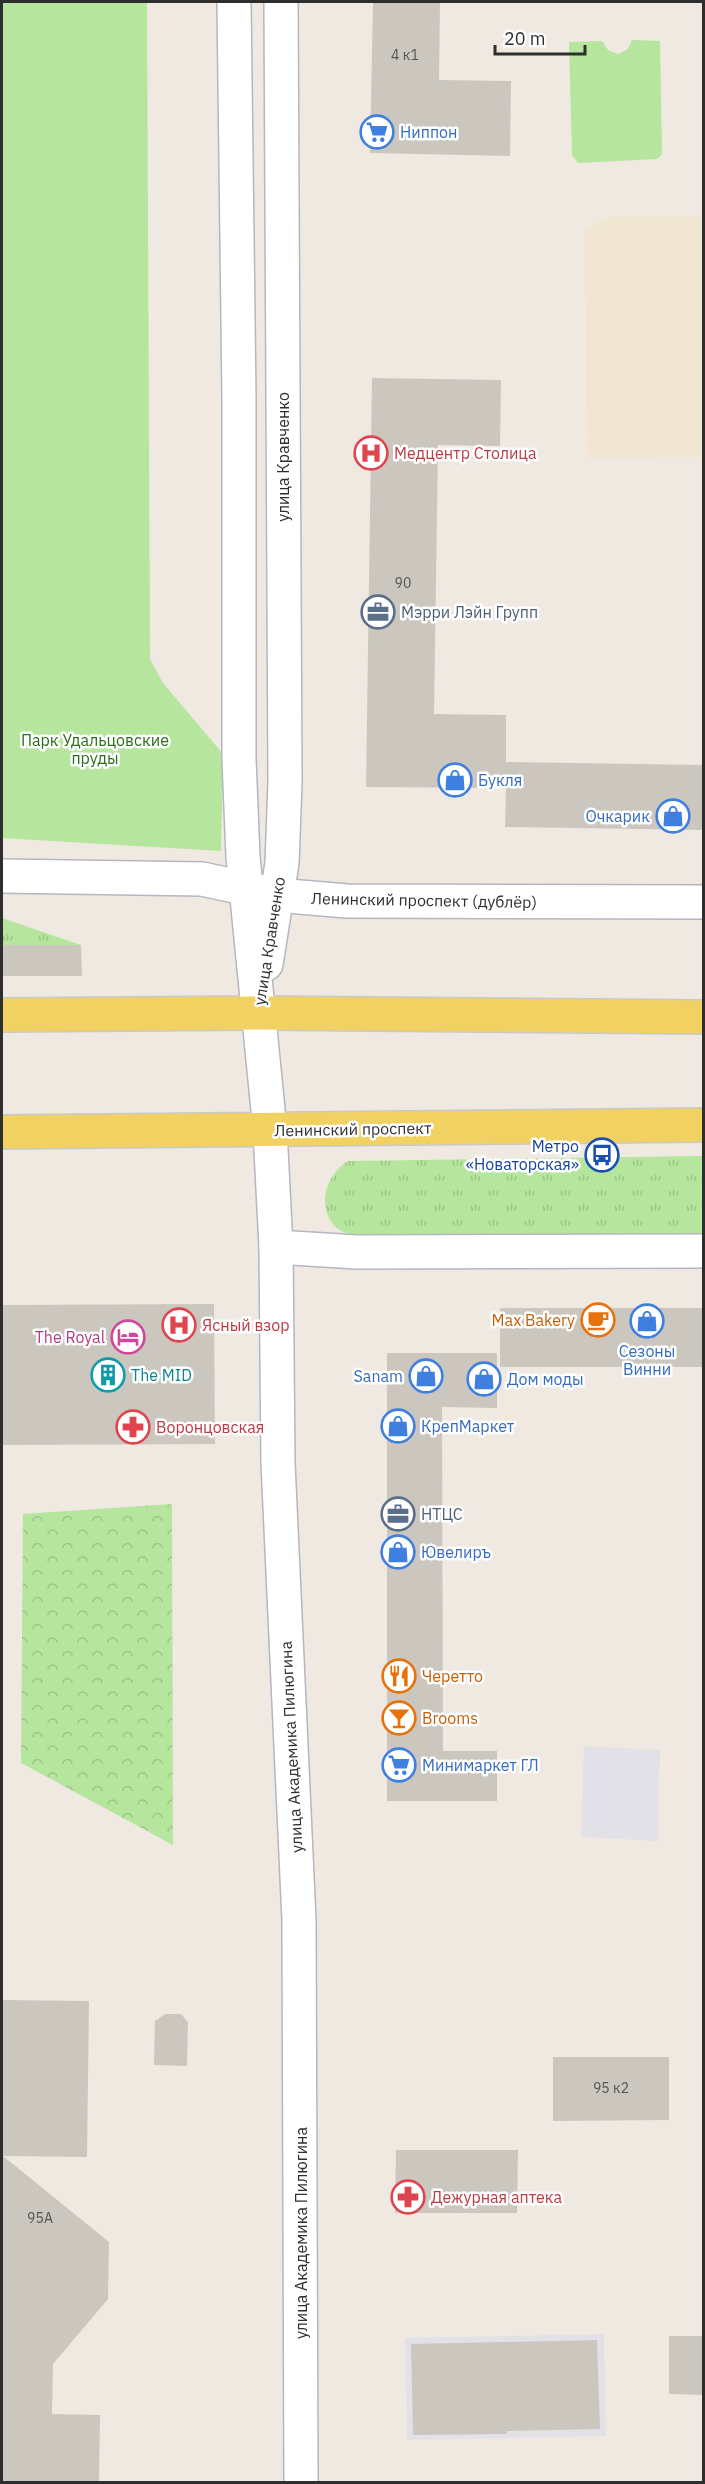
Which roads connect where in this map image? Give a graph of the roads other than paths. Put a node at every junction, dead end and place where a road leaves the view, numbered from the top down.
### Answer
1 (234, 2) edge
2 (281, 2) edge
3 (2, 876) edge
4 (262, 892) junction
5 (704, 902) edge
6 (258, 1013) junction
7 (2, 1015) edge
8 (704, 1017) edge
9 (704, 1125) edge
10 (270, 1130) junction
11 (2, 1132) edge
12 (276, 1247) junction
13 (704, 1251) edge
14 (301, 2482) edge

1 - 4 street, улица Кравченко
2 - 4 street, улица Кравченко
3 - 4 street, Ленинский проспект (дублёр)
4 - 5 street, Ленинский проспект (дублёр)
4 - 6 street, улица Кравченко
6 - 7 main road
6 - 8 main road
6 - 10 street, улица Академика Пилюгина
9 - 10 main road, Ленинский проспект
10 - 11 main road, Ленинский проспект
10 - 12 street, улица Академика Пилюгина
12 - 13 street
12 - 14 street, улица Академика Пилюгина

